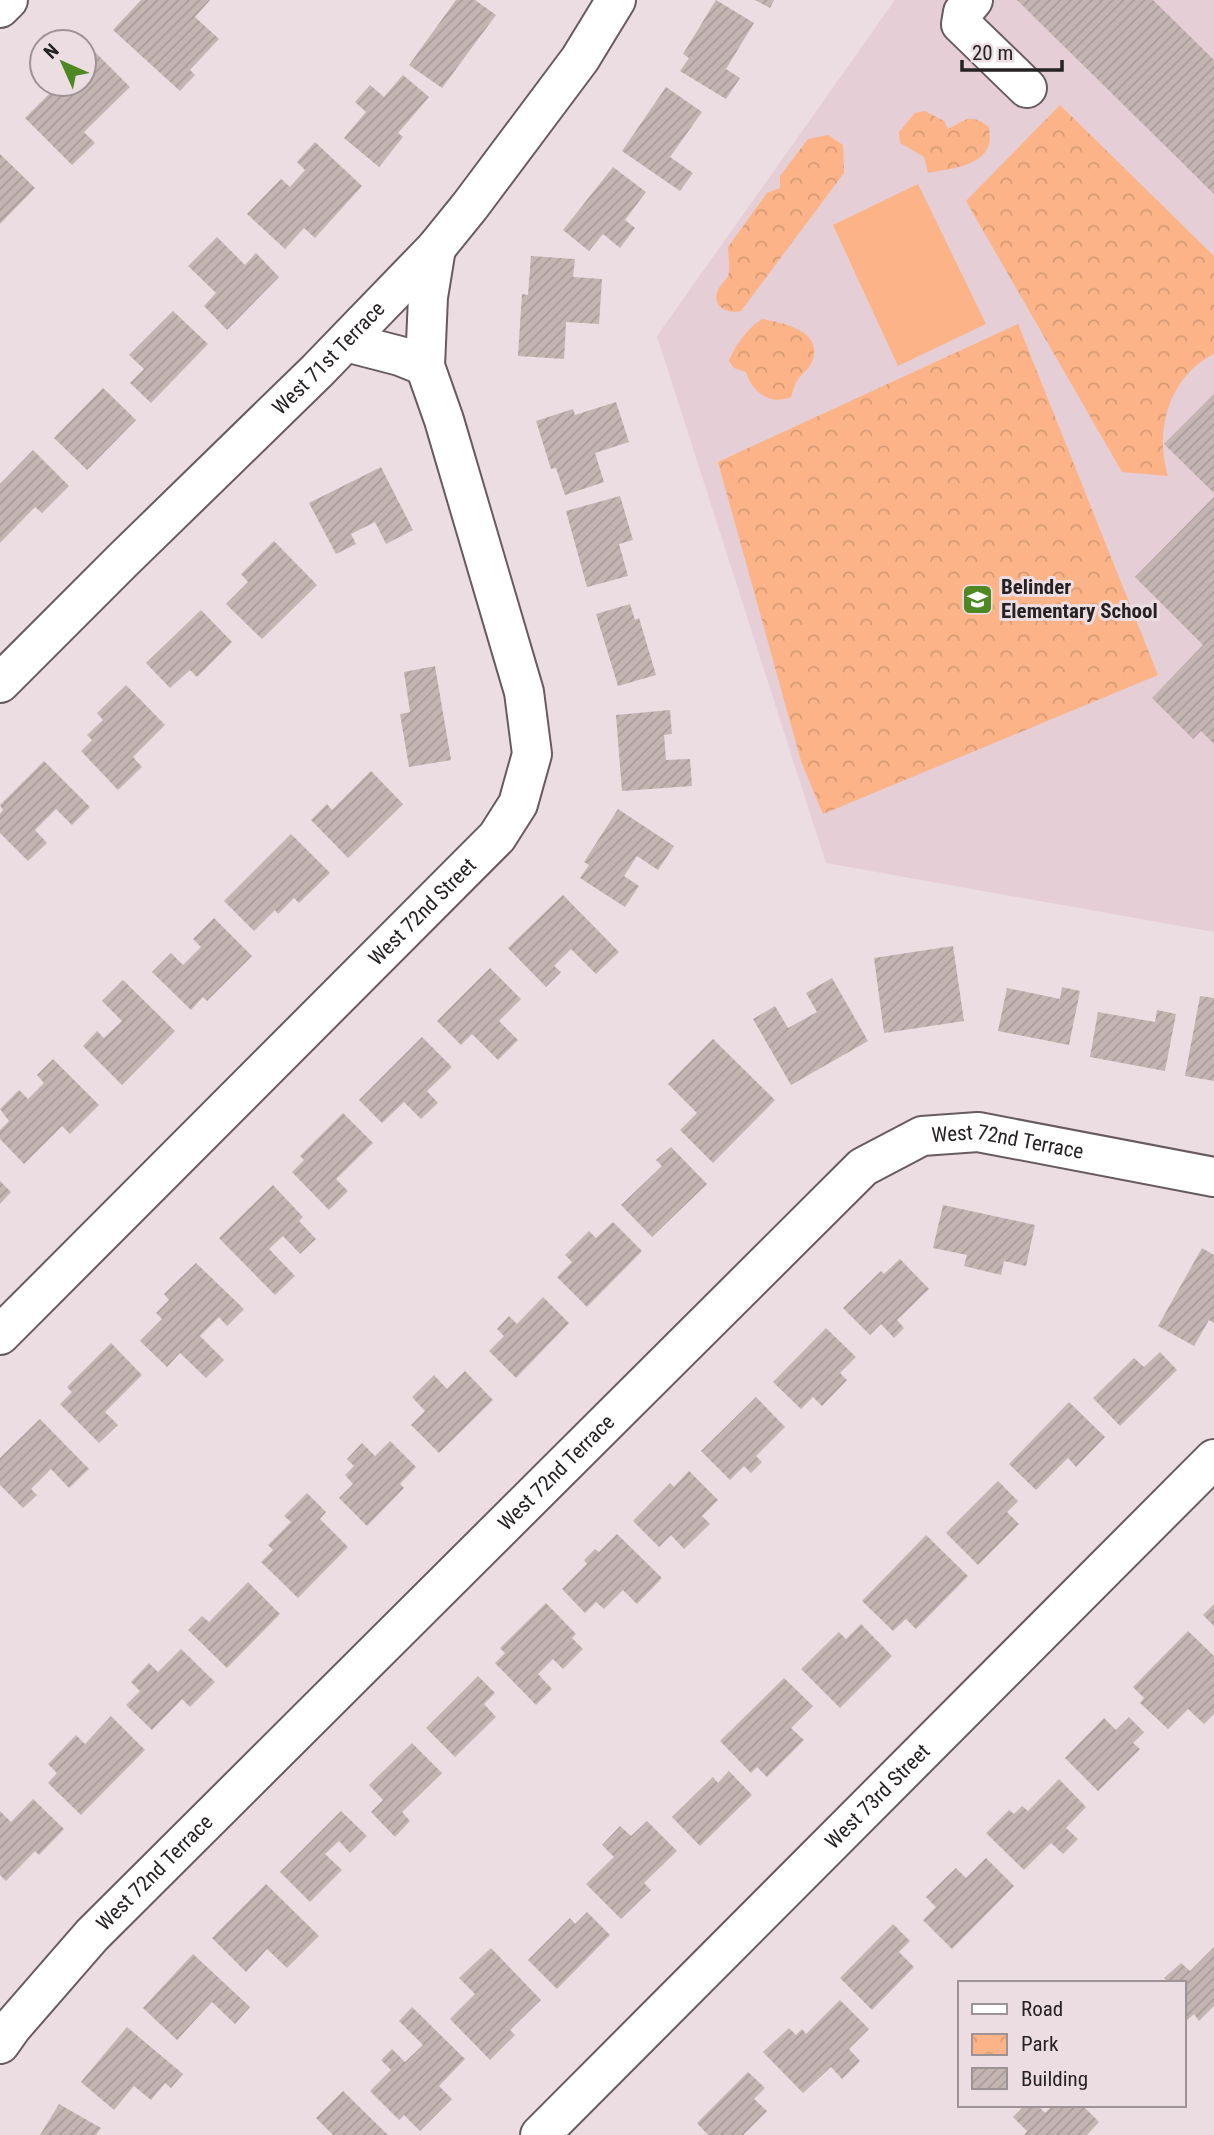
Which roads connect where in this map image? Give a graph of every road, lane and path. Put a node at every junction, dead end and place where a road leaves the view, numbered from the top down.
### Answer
1 (8, 0) edge
2 (616, 0) edge
3 (973, 0) edge
4 (0, 8) edge
5 (1027, 88) dead end
6 (436, 248) junction
7 (346, 342) junction
8 (425, 366) junction
9 (0, 683) edge
10 (1214, 1177) edge
11 (0, 1335) edge
12 (1214, 1460) edge
13 (0, 2044) edge
14 (540, 2135) edge

1 - 4 street
2 - 6 street, West 71st Terrace
3 - 5 street
6 - 7 street, West 71st Terrace
6 - 8 street, West 72nd Street
7 - 8 street
7 - 9 street, West 71st Terrace
8 - 11 street, West 72nd Street
10 - 13 street, West 72nd Terrace
12 - 14 street, West 73rd Street

